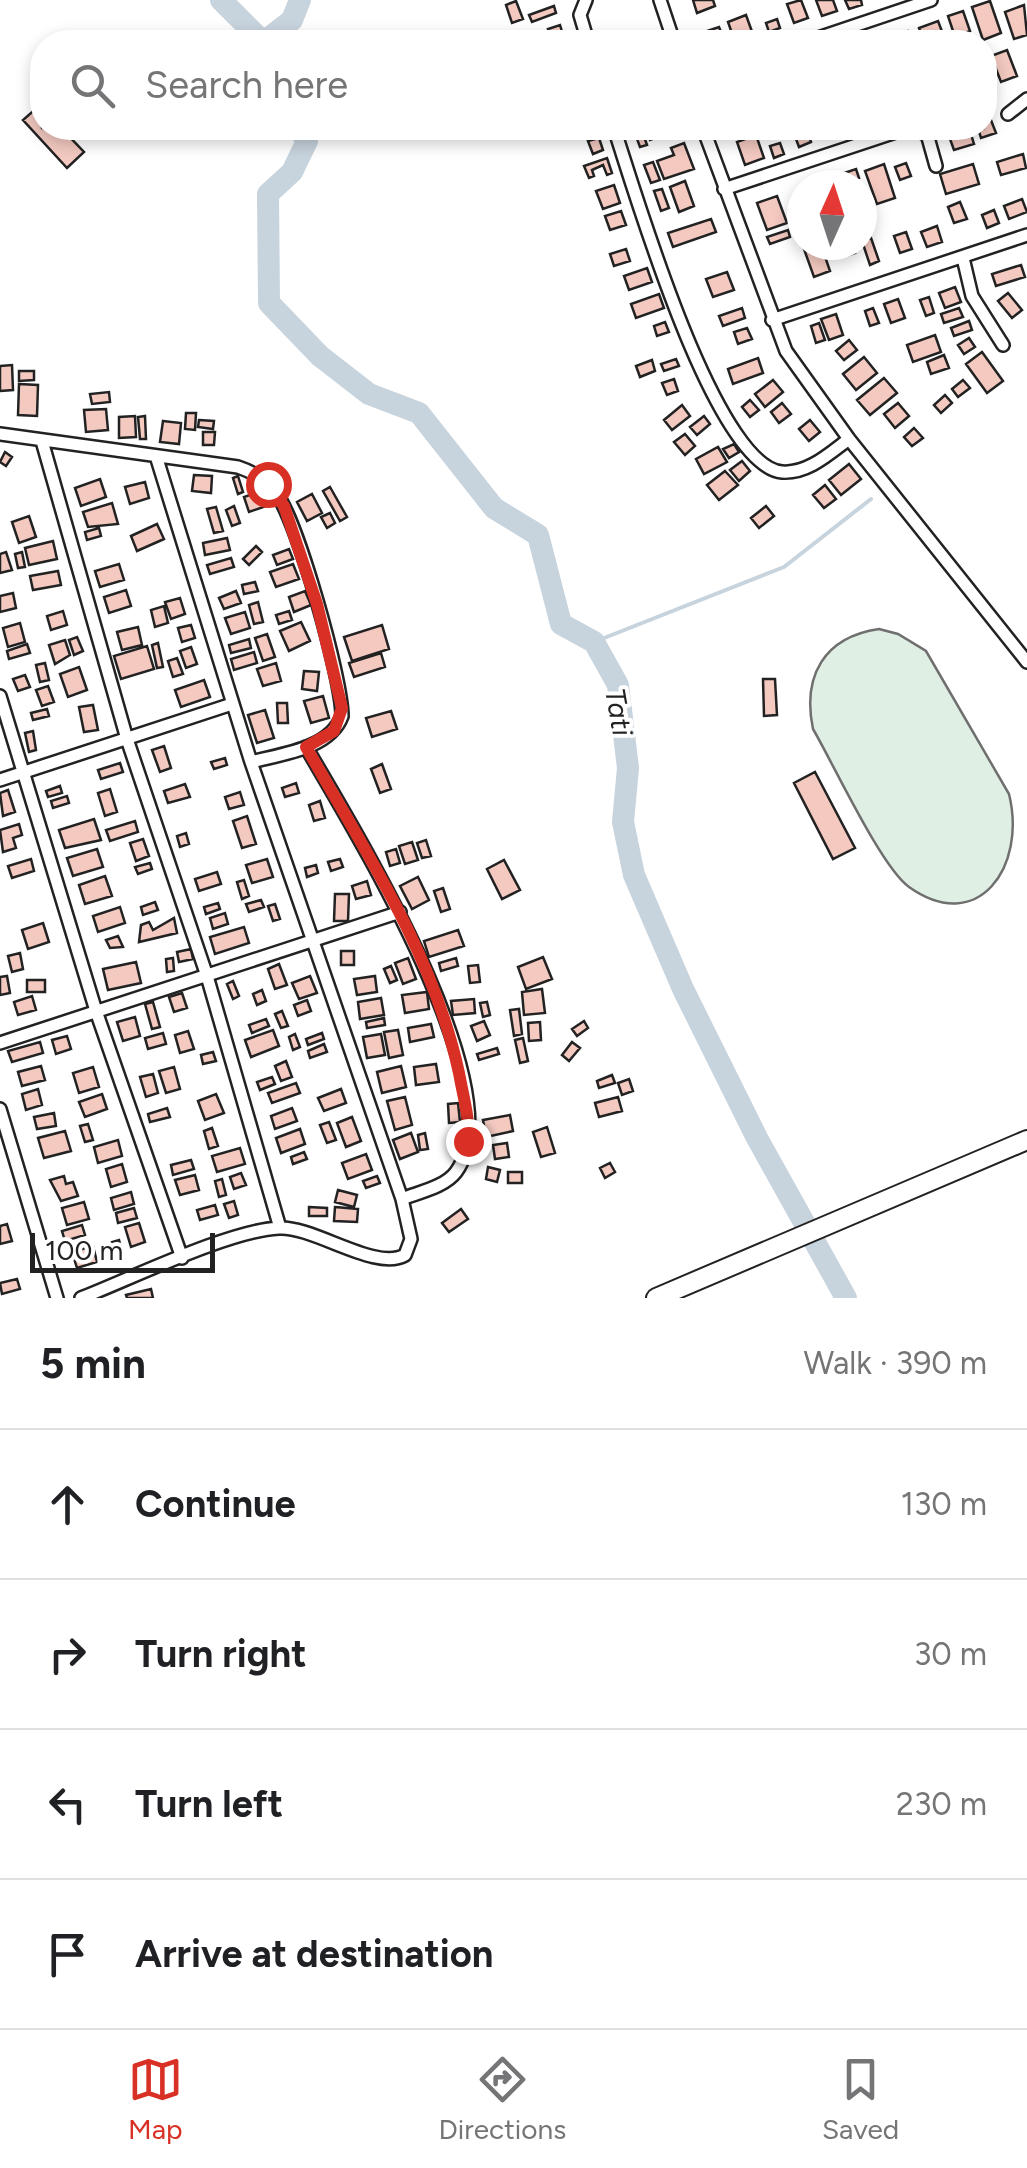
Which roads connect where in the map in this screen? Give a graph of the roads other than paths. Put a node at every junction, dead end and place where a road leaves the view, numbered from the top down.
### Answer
1 (586, 0) edge
2 (660, 0) edge
3 (931, 0) edge
4 (584, 30) edge
5 (670, 30) edge
6 (842, 30) edge
7 (1027, 99) edge
8 (1008, 114) dead end
9 (618, 140) edge
10 (707, 140) edge
11 (872, 140) edge
12 (929, 140) edge
13 (936, 166) dead end
14 (724, 190) junction
15 (1027, 234) edge
16 (963, 258) junction
17 (772, 320) junction
18 (1003, 345) dead end
19 (0, 434) edge
20 (850, 439) junction
21 (42, 440) junction
22 (157, 459) junction
23 (1027, 662) edge
24 (0, 696) edge
25 (232, 704) junction
26 (127, 738) junction
27 (306, 747) junction
28 (251, 762) junction
29 (23, 773) junction
30 (0, 780) edge
31 (400, 912) junction
32 (313, 943) junction
33 (207, 976) junction
34 (96, 1011) junction
35 (0, 1043) edge
36 (0, 1109) edge
37 (1027, 1140) edge
38 (402, 1199) junction
39 (280, 1228) junction
40 (182, 1258) junction
41 (56, 1298) edge
42 (81, 1298) edge
43 (656, 1298) edge

1 - 4 street
2 - 5 street
3 - 6 street
7 - 8 street
9 - 20 street
10 - 14 street
11 - 14 street
12 - 13 street
14 - 17 street
15 - 16 street
16 - 17 street
16 - 18 street
17 - 20 street
19 - 21 street
20 - 23 street
21 - 22 street
21 - 26 street
22 - 25 street
22 - 27 street
24 - 29 street
25 - 26 street
25 - 28 street
26 - 29 street
26 - 33 street
27 - 28 street
27 - 31 street
28 - 32 street
29 - 30 street
29 - 34 street
31 - 32 street
31 - 38 street
32 - 33 street
32 - 38 street
33 - 34 street
33 - 39 street
34 - 35 street
34 - 40 street
36 - 41 street
37 - 43 main road
38 - 39 street
39 - 40 street
40 - 42 street

